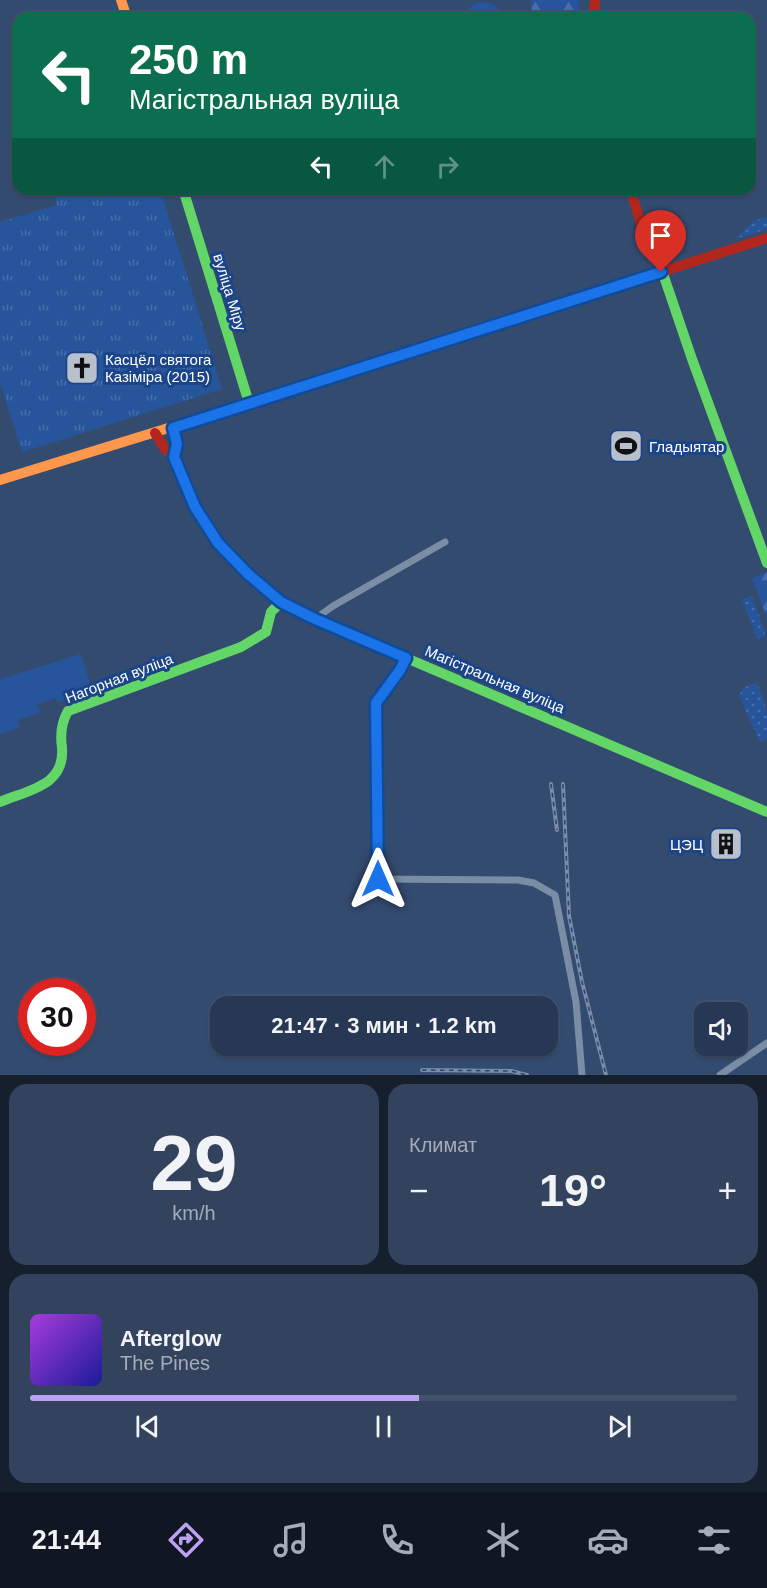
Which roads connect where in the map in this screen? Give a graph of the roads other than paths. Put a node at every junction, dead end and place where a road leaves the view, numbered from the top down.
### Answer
1 (185, 195) edge
2 (632, 195) edge
3 (767, 237) edge
4 (661, 272) junction
5 (249, 403) junction
6 (173, 428) junction
7 (155, 433) junction
8 (174, 457) junction
9 (0, 480) edge
10 (445, 542) dead end
11 (767, 563) edge
12 (281, 602) junction
13 (315, 619) junction
14 (406, 658) junction
15 (0, 802) edge
16 (767, 812) edge
17 (767, 1043) edge
18 (582, 1075) edge
19 (720, 1075) edge

1 - 5 main road, вуліца Міру
2 - 4 main road
3 - 4 main road
4 - 5 main road
4 - 11 main road
5 - 6 main road
6 - 7 main road
6 - 8 main road
7 - 8 main road
7 - 9 main road
8 - 12 main road, Магістральная вуліца
10 - 13 street
12 - 13 main road, Магістральная вуліца
12 - 15 main road, Нагорная вуліца
13 - 14 main road, Магістральная вуліца
14 - 16 main road, Магістральная вуліца
14 - 18 street
17 - 19 street

